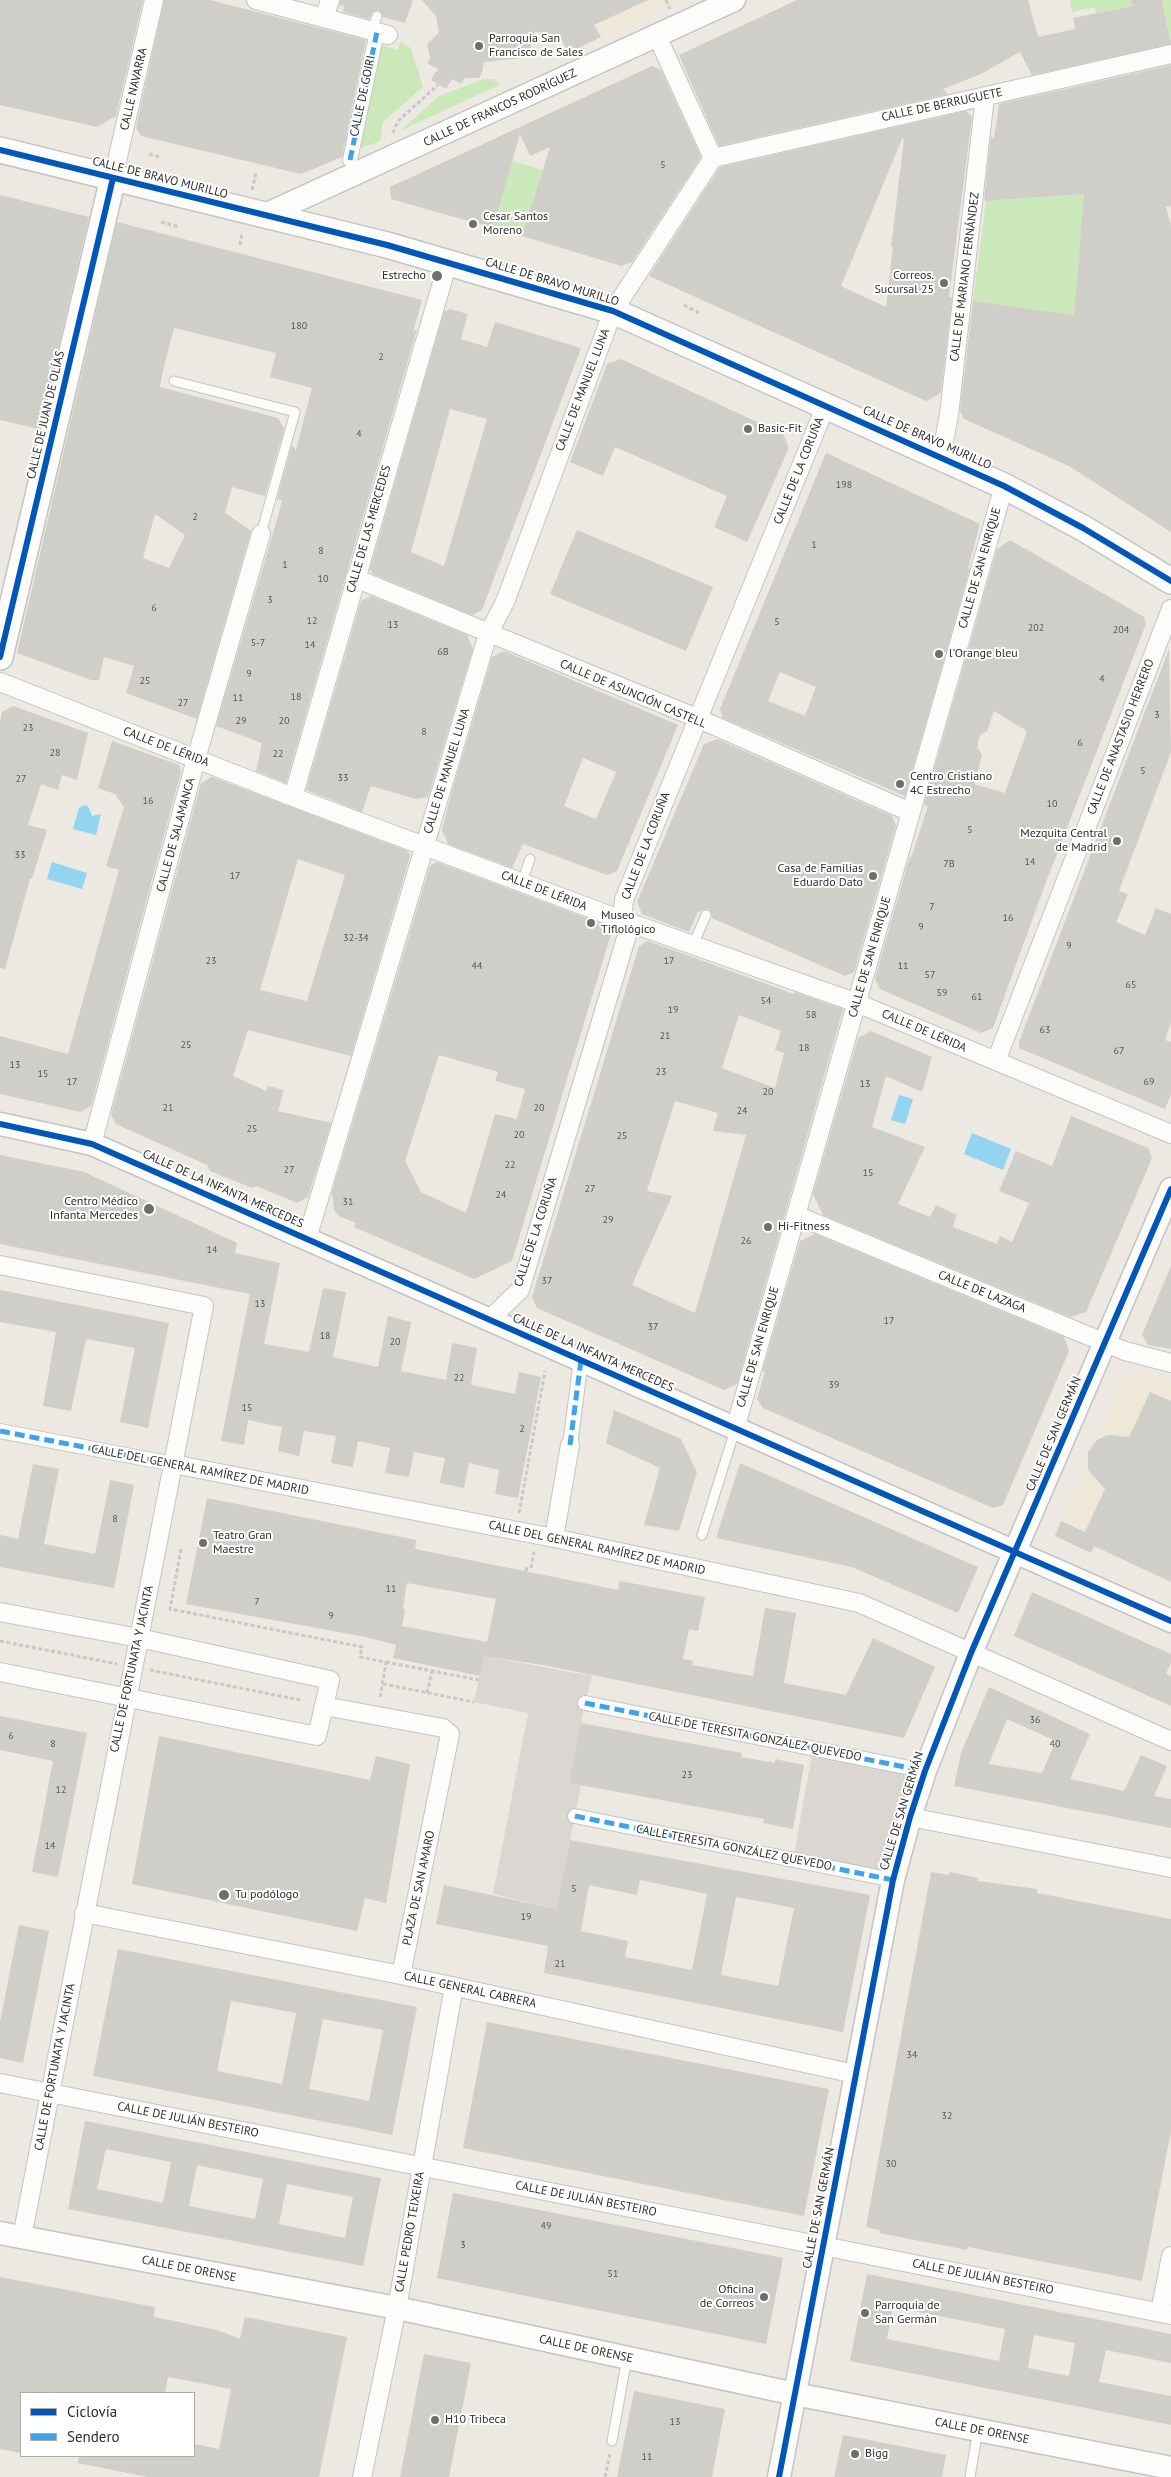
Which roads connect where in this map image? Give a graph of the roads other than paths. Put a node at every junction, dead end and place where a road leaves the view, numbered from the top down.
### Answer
1 (154, 0) edge
2 (256, 0) edge
3 (330, 0) edge
4 (734, 0) edge
5 (324, 18) junction
6 (379, 29) joint
7 (657, 36) junction
8 (1171, 54) edge
9 (985, 96) junction
10 (0, 150) edge
11 (713, 158) junction
12 (350, 160) dead end
13 (113, 178) junction
14 (265, 215) junction
15 (448, 262) junction
16 (613, 311) junction
17 (174, 381) dead end
18 (826, 405) junction
19 (941, 457) junction
20 (1004, 486) junction
21 (261, 534) joint
22 (355, 578) junction
23 (1171, 581) edge
24 (1171, 609) edge
25 (488, 634) junction
26 (0, 657) edge
27 (0, 682) edge
28 (697, 718) junction
29 (196, 759) junction
30 (293, 797) junction
31 (910, 812) junction
32 (425, 845) junction
33 (530, 859) dead end
34 (522, 882) junction
35 (706, 916) dead end
36 (622, 920) junction
37 (693, 945) junction
38 (857, 1003) junction
39 (996, 1061) junction
40 (0, 1124) edge
41 (1171, 1134) edge
42 (92, 1144) junction
43 (1171, 1189) edge
44 (796, 1215) junction
45 (307, 1239) junction
46 (0, 1265) edge
47 (490, 1319) junction
48 (1105, 1343) junction
49 (581, 1360) junction
50 (1171, 1363) edge
51 (735, 1429) junction
52 (0, 1431) edge
53 (570, 1445) joint
54 (173, 1464) junction
55 (702, 1535) dead end
56 (554, 1538) junction
57 (1014, 1552) junction
58 (0, 1612) edge
59 (1171, 1621) edge
60 (139, 1638) junction
61 (971, 1652) junction
62 (0, 1672) edge
63 (127, 1697) junction
64 (584, 1703) dead end
65 (324, 1706) junction
66 (1171, 1741) edge
67 (925, 1771) junction
68 (576, 1816) dead end
69 (910, 1817) junction
70 (1171, 1868) edge
71 (893, 1880) junction
72 (84, 1913) junction
73 (402, 1975) junction
74 (454, 1986) junction
75 (855, 2074) junction
76 (0, 2083) edge
77 (50, 2094) junction
78 (422, 2166) junction
79 (0, 2233) edge
80 (22, 2237) junction
81 (823, 2246) junction
82 (1171, 2256) edge
83 (396, 2308) junction
84 (1166, 2314) edge
85 (627, 2358) junction
86 (795, 2394) junction
87 (978, 2430) junction
88 (612, 2441) road end
89 (1171, 2468) edge
90 (362, 2477) edge
91 (779, 2477) edge
92 (970, 2477) edge

1 - 13 street, CALLE NAVARRA
2 - 5 street, CALLE DE GOIRI
3 - 5 street
4 - 7 street, CALLE DE FRANCOS RODRÍGUEZ
5 - 6 street, CALLE DE GOIRI
6 - 12 street, CALLE DE GOIRI
7 - 11 street
7 - 14 street, CALLE DE FRANCOS RODRÍGUEZ
8 - 9 street, CALLE DE BERRUGUETE
9 - 11 street, CALLE DE BERRUGUETE
9 - 19 street, CALLE DE MARIANO FERNÁNDEZ
10 - 13 main road, CALLE DE BRAVO MURILLO
11 - 16 street, CALLE DE MANUEL LUNA
13 - 14 main road, CALLE DE BRAVO MURILLO
13 - 26 main road, CALLE DE JUAN DE OLÍAS
14 - 15 main road, CALLE DE BRAVO MURILLO
15 - 16 main road, CALLE DE BRAVO MURILLO
15 - 22 street, CALLE DE LAS MERCEDES
16 - 18 main road, CALLE DE BRAVO MURILLO
16 - 25 street, CALLE DE MANUEL LUNA
17 - 21 lane, CALLE DE SALAMANCA
18 - 19 main road, CALLE DE BRAVO MURILLO
18 - 28 street, CALLE DE LA CORUÑA
19 - 20 main road, CALLE DE BRAVO MURILLO
20 - 23 main road, CALLE DE BRAVO MURILLO
20 - 31 street, CALLE DE SAN ENRIQUE
21 - 29 street, CALLE DE SALAMANCA
22 - 25 street, CALLE DE ASUNCIÓN CASTELL
22 - 30 street, CALLE DE LAS MERCEDES
24 - 39 street, CALLE DE ANASTASIO HERRERO
25 - 28 street, CALLE DE ASUNCIÓN CASTELL
25 - 32 street, CALLE DE MANUEL LUNA
27 - 29 street, CALLE DE LÉRIDA
28 - 31 street, CALLE DE ASUNCIÓN CASTELL
28 - 36 street, CALLE DE LA CORUÑA
29 - 30 street, CALLE DE LÉRIDA
29 - 42 street, CALLE DE SALAMANCA
30 - 32 street, CALLE DE LÉRIDA
31 - 38 street, CALLE DE SAN ENRIQUE
32 - 34 street, CALLE DE LÉRIDA
32 - 45 street, CALLE DE MANUEL LUNA
33 - 34 lane
34 - 36 street, CALLE DE LÉRIDA
35 - 37 lane
36 - 37 street, CALLE DE LÉRIDA
36 - 47 street, CALLE DE LA CORUÑA
37 - 38 street, CALLE DE LÉRIDA
38 - 39 street, CALLE DE LÉRIDA
38 - 44 street, CALLE DE SAN ENRIQUE
39 - 41 street, CALLE DE LÉRIDA
40 - 42 street, CALLE DE LA INFANTA MERCEDES
42 - 45 street, CALLE DE LA INFANTA MERCEDES
43 - 48 street, CALLE DE SAN GERMÁN
44 - 48 street, CALLE DE LAZAGA
44 - 51 street, CALLE DE SAN ENRIQUE
45 - 47 street, CALLE DE LA INFANTA MERCEDES
46 - 54 street, CALLE DE FORTUNATA Y JACINTA
47 - 49 street, CALLE DE LA INFANTA MERCEDES
48 - 50 street, CALLE DE LAZAGA
48 - 57 street, CALLE DE SAN GERMÁN
49 - 51 street, CALLE DE LA INFANTA MERCEDES
49 - 53 street
51 - 55 lane
51 - 57 street, CALLE DE LA INFANTA MERCEDES
52 - 54 street, CALLE DEL GENERAL RAMÍREZ DE MADRID
53 - 56 street
54 - 56 street, CALLE DEL GENERAL RAMÍREZ DE MADRID
54 - 60 street, CALLE DE FORTUNATA Y JACINTA
56 - 61 street, CALLE DEL GENERAL RAMÍREZ DE MADRID
57 - 59 street, CALLE DE LA INFANTA MERCEDES
57 - 61 street, CALLE DE SAN GERMÁN
58 - 60 street
60 - 63 street, CALLE DE FORTUNATA Y JACINTA
60 - 65 street
61 - 66 street, CALLE DEL GENERAL RAMÍREZ DE MADRID
61 - 67 street, CALLE DE SAN GERMÁN
62 - 63 street
63 - 65 street
63 - 72 street, CALLE DE FORTUNATA Y JACINTA
64 - 67 street, CALLE DE TERESITA GONZÁLEZ QUEVEDO
65 - 73 street, PLAZA DE SAN AMARO
67 - 69 street, CALLE DE SAN GERMÁN
68 - 71 street, CALLE TERESITA GONZÁLEZ QUEVEDO
69 - 70 street
69 - 71 street, CALLE DE SAN GERMÁN
71 - 75 street, CALLE DE SAN GERMÁN
72 - 73 street, CALLE GENERAL CABRERA
72 - 77 street, CALLE DE FORTUNATA Y JACINTA
73 - 74 street, CALLE GENERAL CABRERA
74 - 75 street, CALLE GENERAL CABRERA
74 - 78 street, CALLE PEDRO TEIXEIRA
75 - 81 street, CALLE DE SAN GERMÁN
76 - 77 street, CALLE DE JULIÁN BESTEIRO
77 - 78 street, CALLE DE JULIÁN BESTEIRO
77 - 80 street, CALLE DE FORTUNATA Y JACINTA
78 - 81 street, CALLE DE JULIÁN BESTEIRO
78 - 83 street, CALLE PEDRO TEIXEIRA
79 - 80 street, CALLE DE ORENSE
80 - 83 street, CALLE DE ORENSE
81 - 84 street, CALLE DE JULIÁN BESTEIRO
81 - 86 street, CALLE DE SAN GERMÁN
82 - 84 street
83 - 85 street, CALLE DE ORENSE
83 - 90 street, CALLE PEDRO TEIXEIRA
85 - 86 street, CALLE DE ORENSE
85 - 88 lane
86 - 87 street, CALLE DE ORENSE
86 - 91 street, CALLE DE SAN GERMÁN
87 - 89 street, CALLE DE ORENSE
87 - 92 lane

